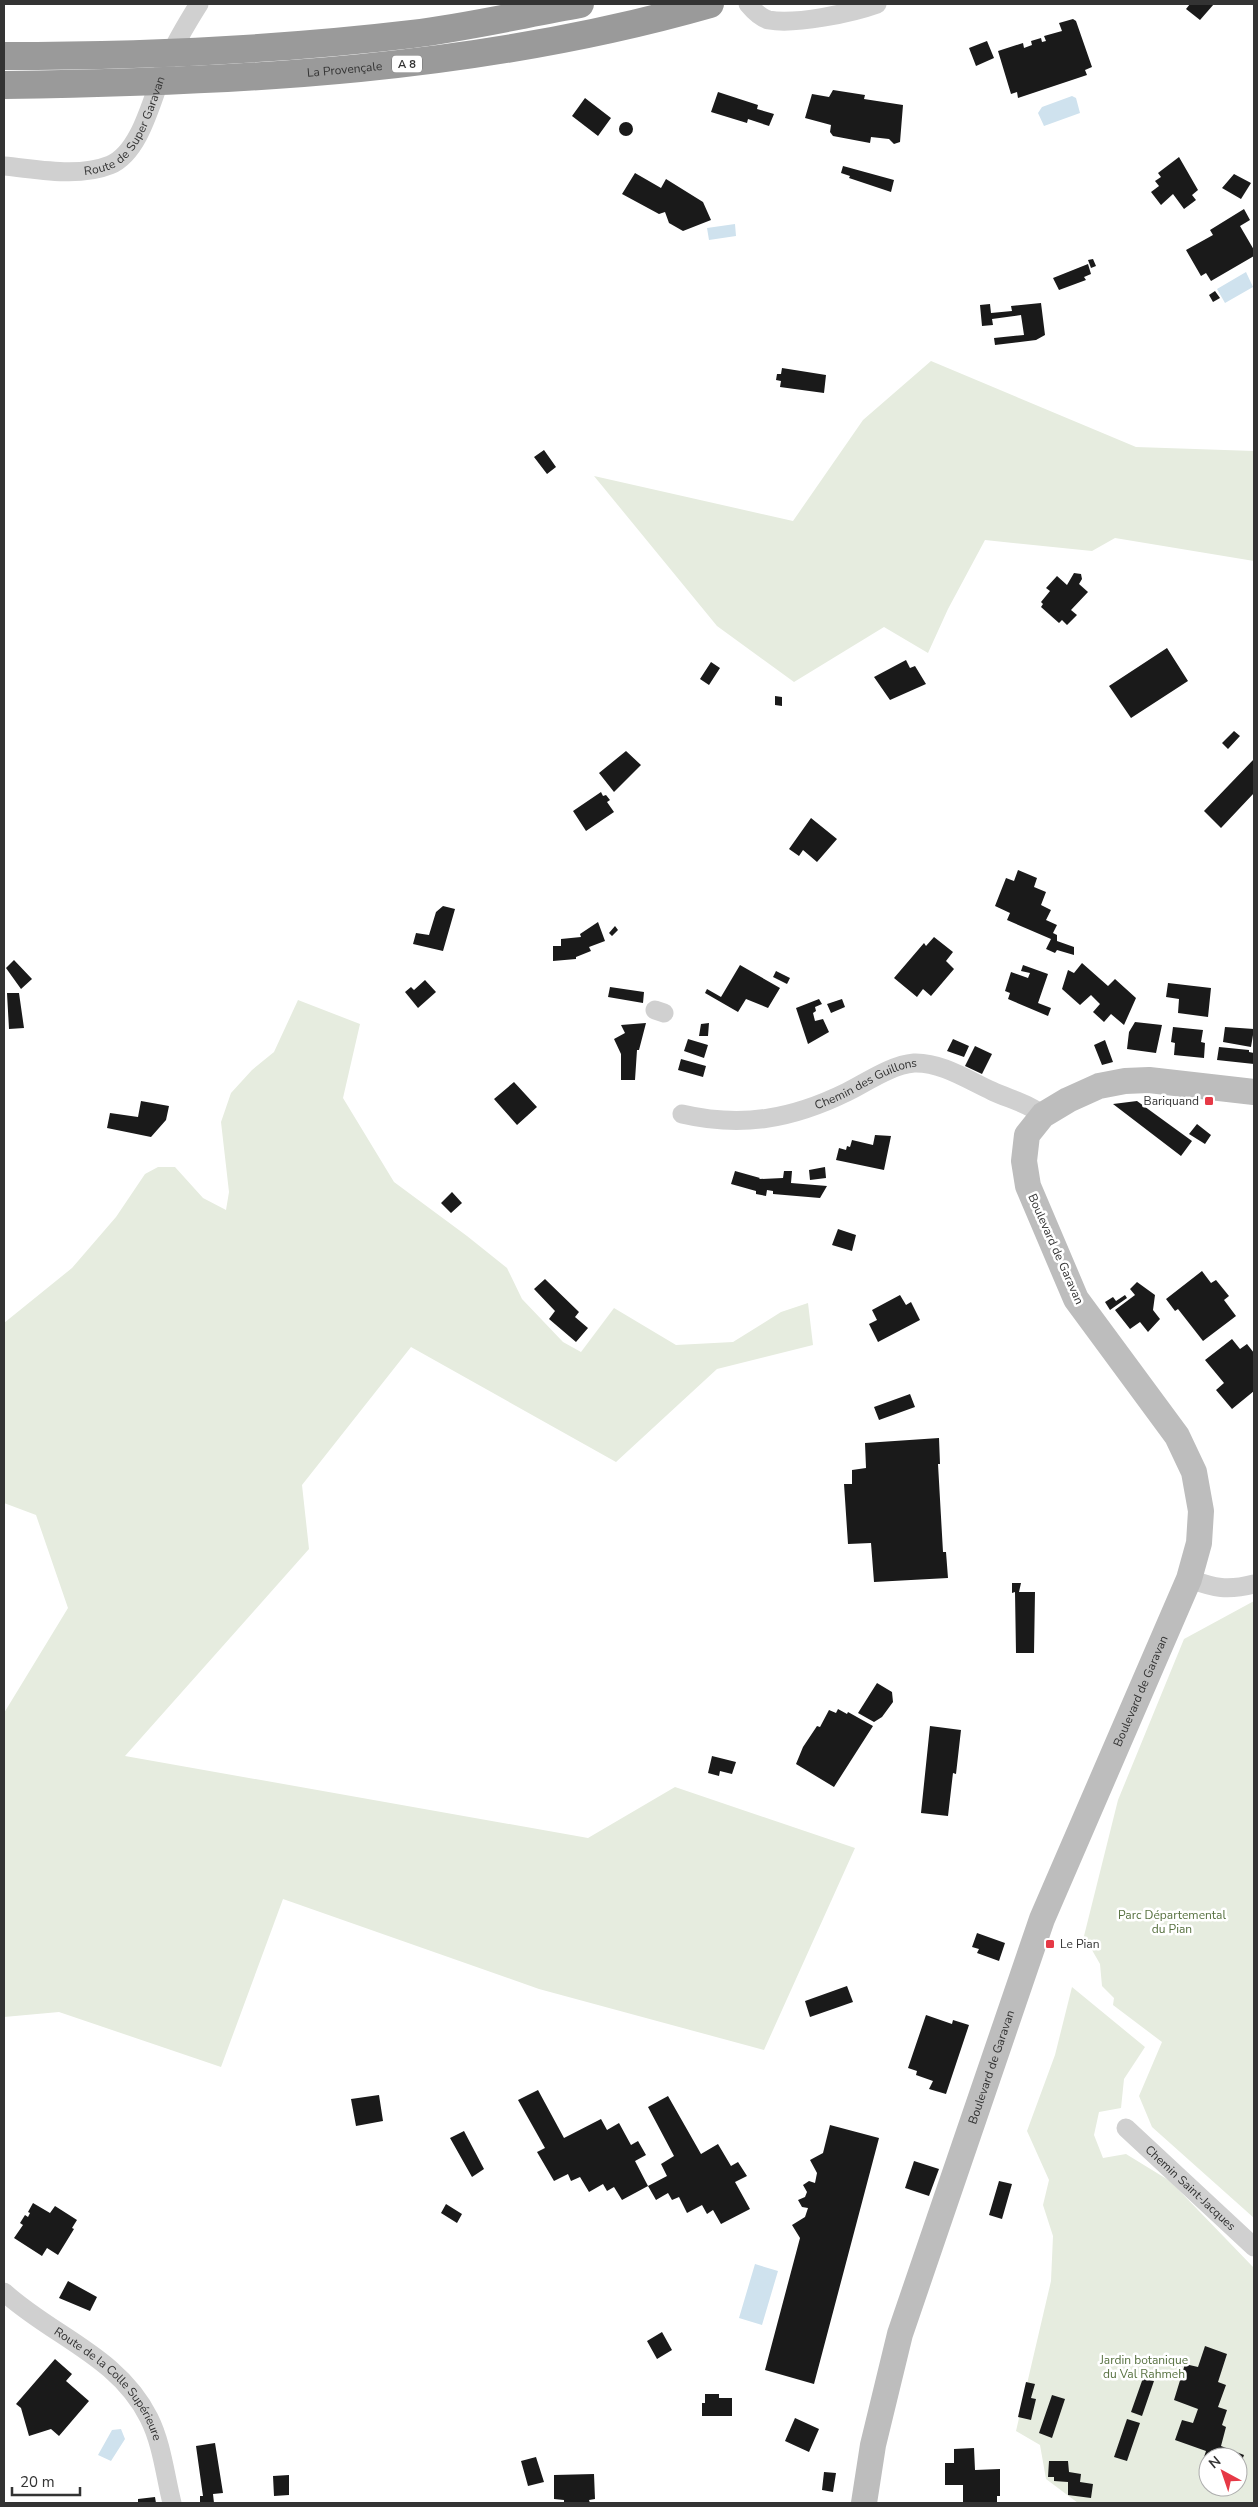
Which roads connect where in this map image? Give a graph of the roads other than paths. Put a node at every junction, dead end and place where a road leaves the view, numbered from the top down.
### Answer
1 (199, 4) edge
2 (580, 4) edge
3 (710, 4) edge
4 (748, 4) edge
5 (877, 4) edge
6 (4, 56) edge
7 (4, 85) edge
8 (4, 166) edge
9 (1254, 1092) edge
10 (682, 1114) dead end
11 (1043, 1115) junction
12 (1189, 1578) junction
13 (1254, 1584) edge
14 (1126, 2128) dead end
15 (1254, 2247) edge
16 (4, 2292) edge
17 (172, 2503) edge
18 (864, 2503) edge

1 - 8 street, Route de Super Garavan
2 - 6 highway
3 - 7 highway, La Provençale / A 8
4 - 5 street
9 - 11 street, Boulevard de Garavan
10 - 11 street, Chemin des Guillons
11 - 12 street, Boulevard de Garavan
12 - 13 street
12 - 18 street, Boulevard de Garavan
14 - 15 street, Chemin Saint-Jacques
16 - 17 street, Route de la Colle Supérieure

